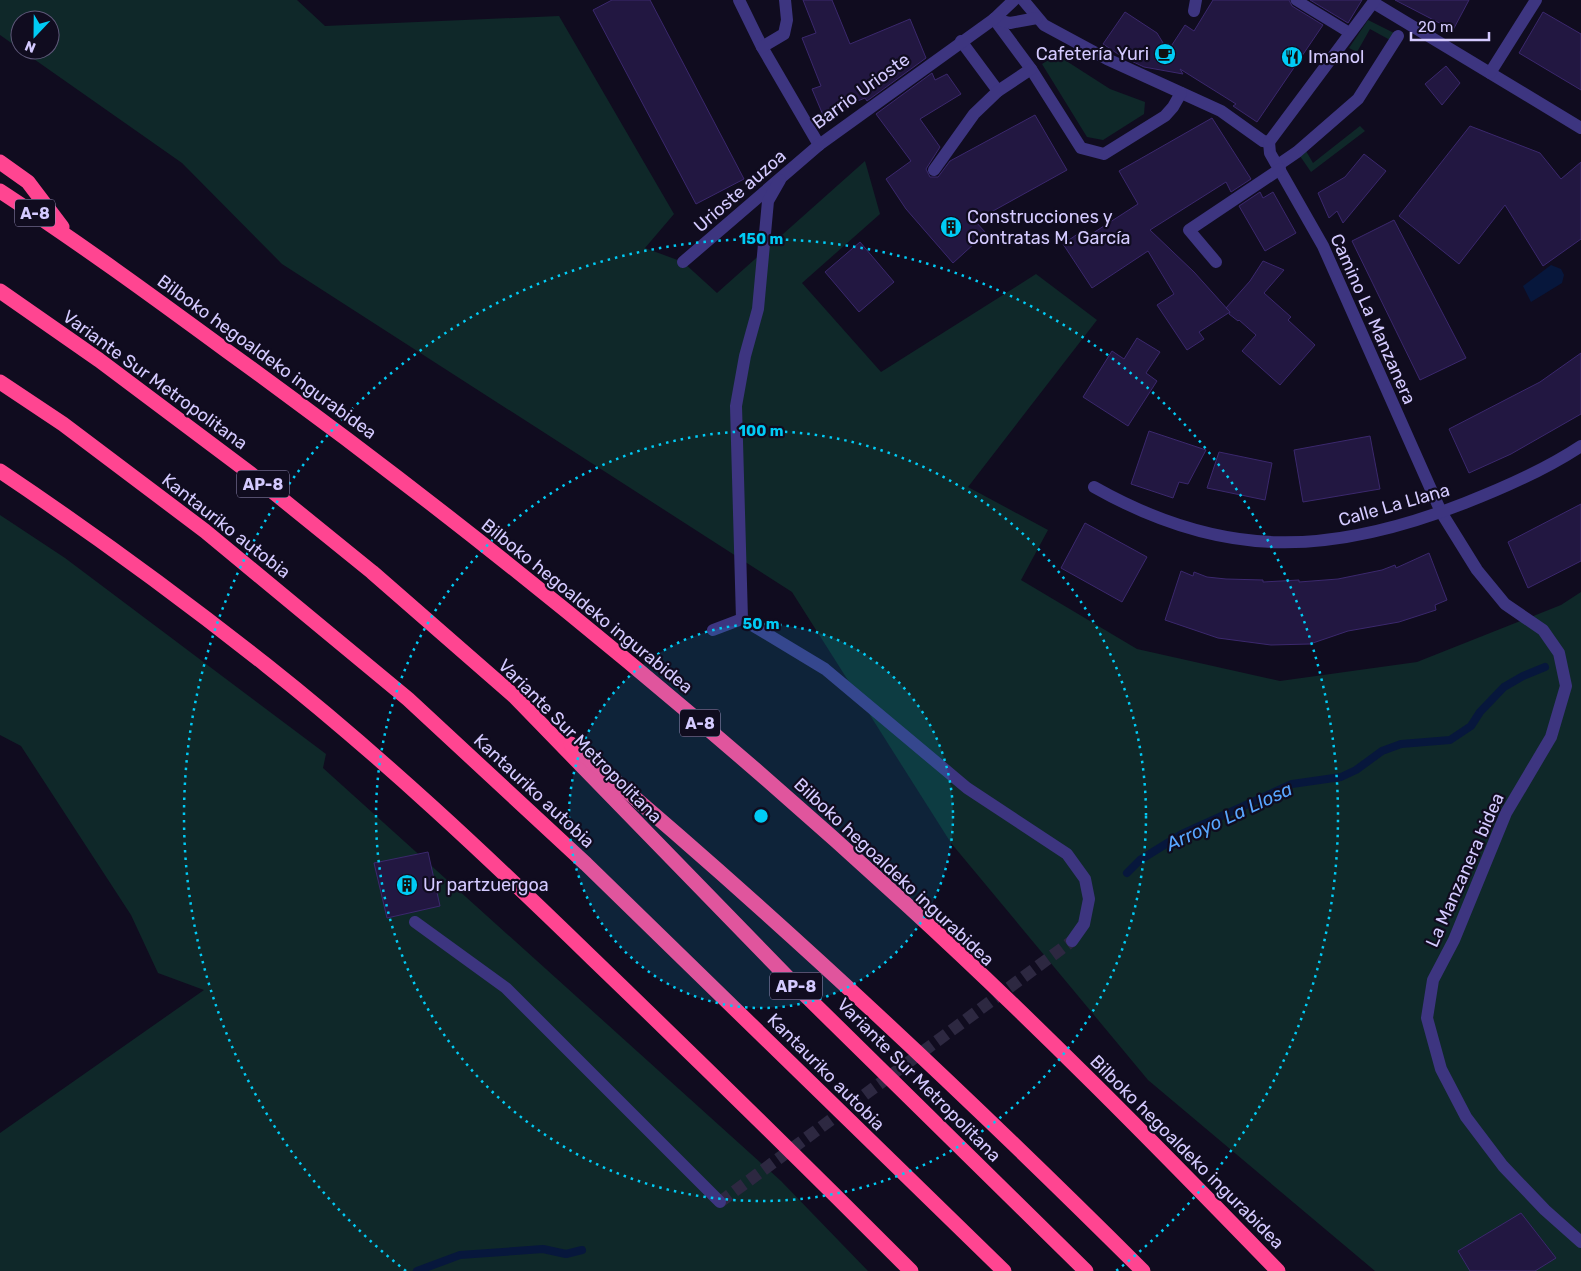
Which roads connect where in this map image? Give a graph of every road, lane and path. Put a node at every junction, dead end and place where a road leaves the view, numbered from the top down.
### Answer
1 (739, 0) edge
2 (785, 0) edge
3 (1014, 0) edge
4 (1022, 0) edge
5 (1296, 0) edge
6 (1536, 0) edge
7 (1375, 1) edge
8 (1037, 18) junction
9 (994, 19) junction
10 (1350, 32) junction
11 (1398, 36) dead end
12 (961, 41) junction
13 (762, 47) junction
14 (1031, 68) junction
15 (1490, 73) junction
16 (998, 91) junction
17 (1180, 93) junction
18 (1581, 128) edge
19 (1270, 142) junction
20 (818, 145) junction
21 (0, 162) edge
22 (1279, 167) junction
23 (934, 170) dead end
24 (780, 180) junction
25 (0, 191) edge
26 (69, 236) junction
27 (683, 262) dead end
28 (1216, 262) dead end
29 (0, 291) edge
30 (0, 382) edge
31 (1581, 446) edge
32 (0, 471) edge
33 (1094, 487) dead end
34 (1441, 512) junction
35 (742, 619) junction
36 (712, 630) dead end
37 (512, 695) junction
38 (415, 922) dead end
39 (1072, 941) tunnel mouth
40 (720, 1202) dead end
41 (1581, 1242) edge
42 (912, 1271) edge
43 (1004, 1271) edge
44 (1086, 1271) edge
45 (1143, 1271) edge
46 (1278, 1271) edge

1 - 13 street, Barrio Urioste
2 - 13 street
3 - 9 street
4 - 8 street
5 - 10 lane
6 - 15 street
7 - 10 street
7 - 15 street
8 - 9 street
8 - 17 street
9 - 12 street, Barrio Urioste
9 - 14 street
10 - 19 street
11 - 22 street
12 - 16 street
12 - 20 street, Barrio Urioste
13 - 20 street, Barrio Urioste
14 - 16 street
14 - 17 street
15 - 18 street
16 - 23 street
17 - 19 street
19 - 22 street, Camino La Manzanera
20 - 24 street, Urioste auzoa
21 - 26 highway
22 - 28 street
22 - 34 street, Camino La Manzanera
24 - 27 street, Urioste auzoa
24 - 35 street
25 - 26 highway, Bilboko hegoaldeko ingurabidea / A-8
26 - 46 highway, Bilboko hegoaldeko ingurabidea / A-8
29 - 37 highway, Variante Sur Metropolitana / AP-8
30 - 43 highway, Kantauriko autobia
31 - 34 street, Calle La Llana
32 - 42 highway
33 - 34 street, Calle La Llana
34 - 41 street, La Manzanera bidea
35 - 36 street
35 - 39 street
37 - 44 highway, Variante Sur Metropolitana / AP-8
37 - 45 highway
38 - 40 street

